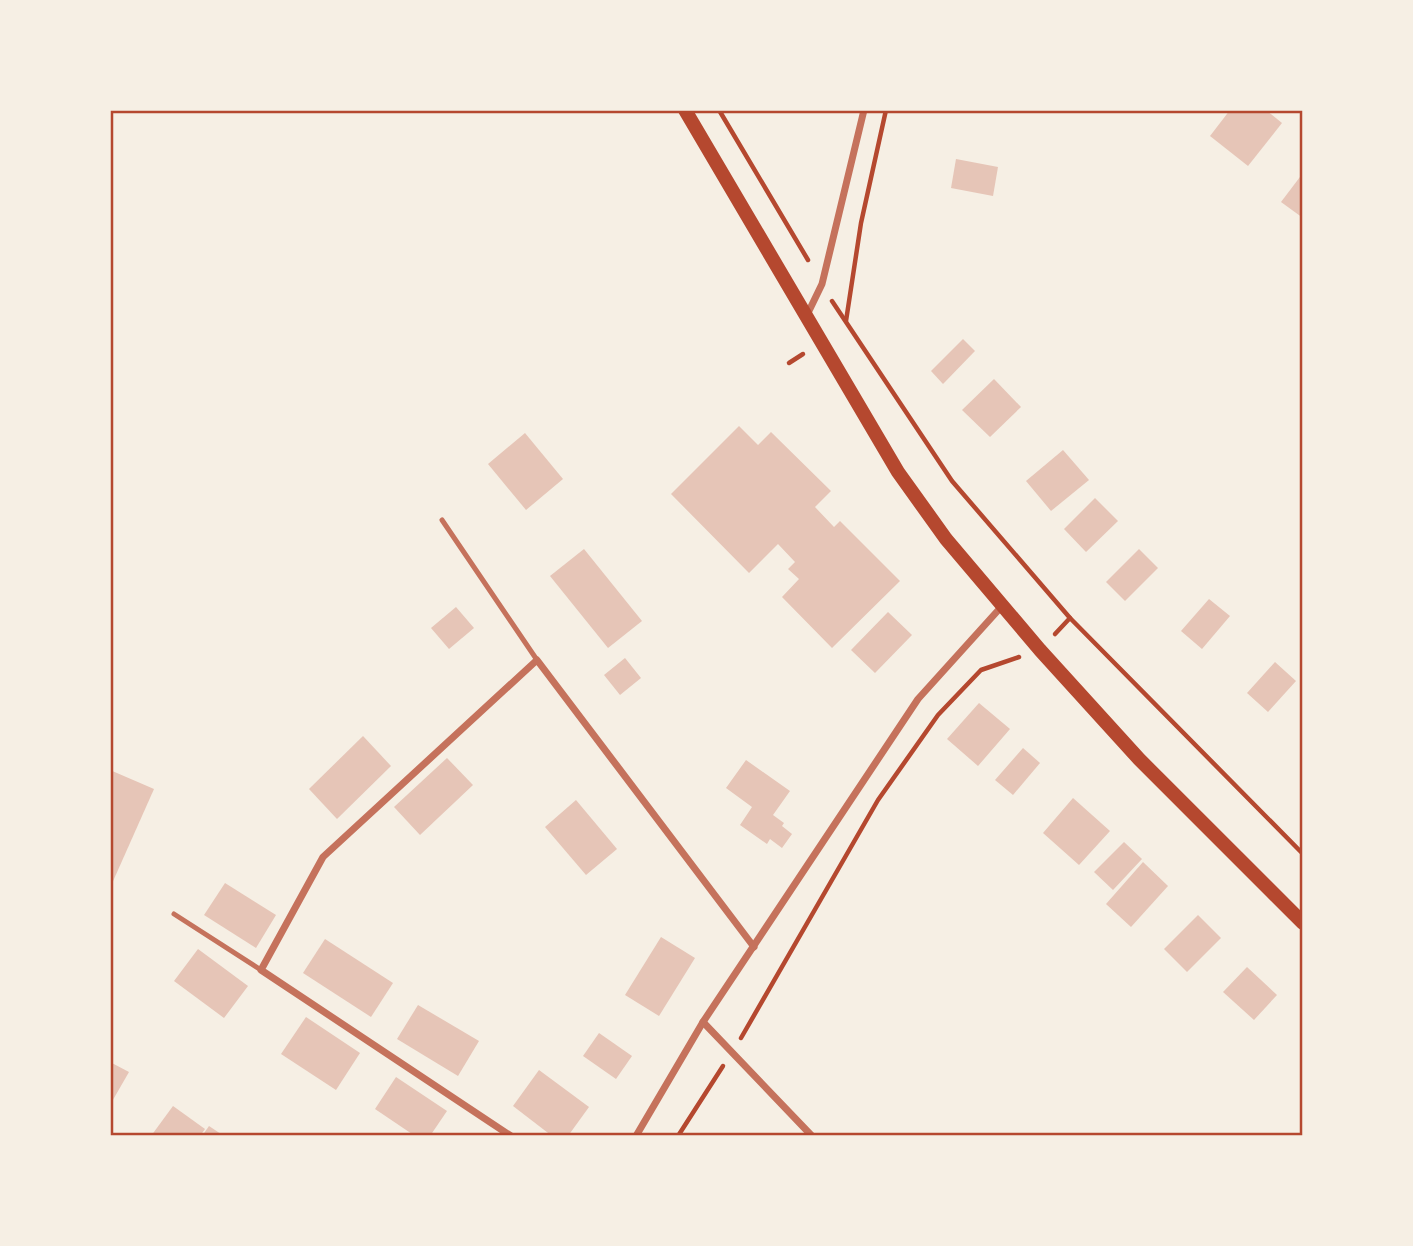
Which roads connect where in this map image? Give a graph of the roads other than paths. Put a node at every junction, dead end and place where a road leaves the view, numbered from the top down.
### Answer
1 (685, 110) edge
2 (864, 110) edge
3 (807, 316) junction
4 (442, 520) dead end
5 (1002, 605) junction
6 (537, 660) junction
7 (174, 914) dead end
8 (1303, 923) edge
9 (754, 947) junction
10 (261, 970) junction
11 (703, 1022) junction
12 (639, 1135) edge
13 (511, 1136) edge
14 (812, 1136) edge

1 - 3 main road
2 - 3 street
3 - 5 main road
4 - 6 lane
5 - 8 main road
5 - 9 street
6 - 9 street
6 - 10 street
7 - 10 lane
9 - 11 street
10 - 13 street
11 - 12 street
11 - 14 street

